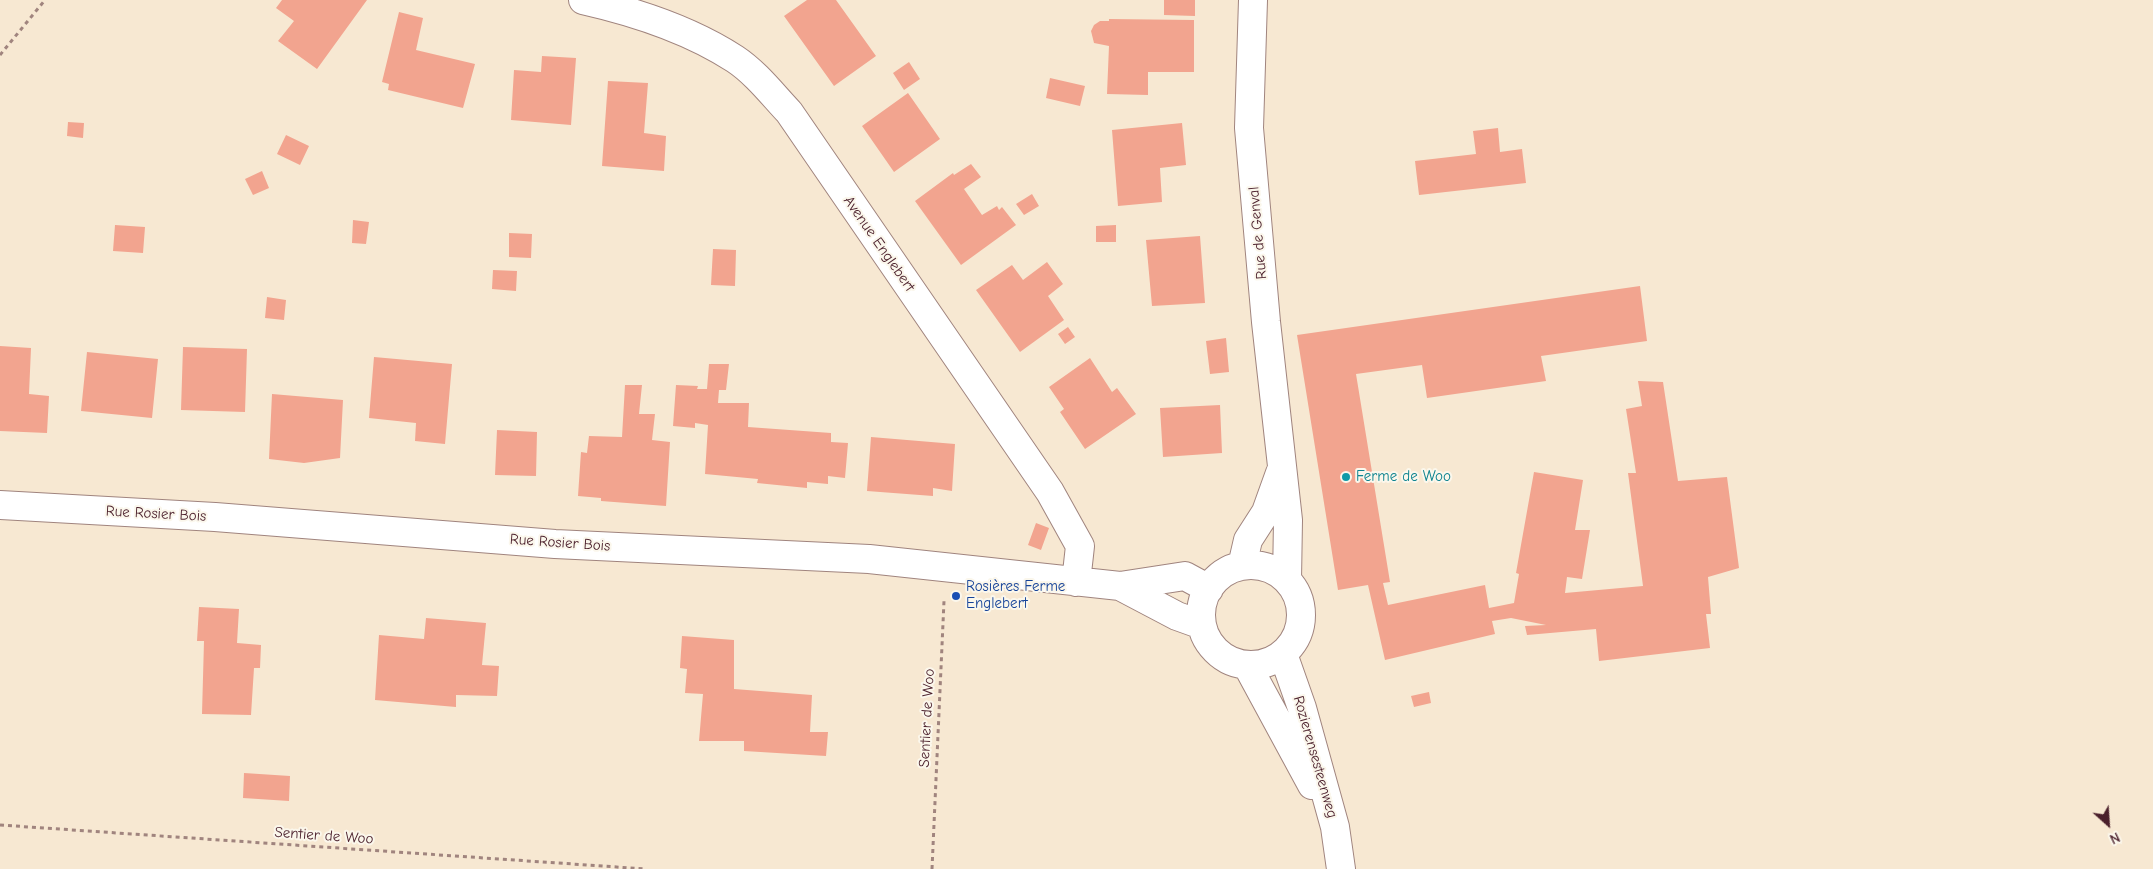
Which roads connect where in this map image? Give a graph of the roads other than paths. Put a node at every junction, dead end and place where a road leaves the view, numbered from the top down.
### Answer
1 (583, 0) edge
2 (1253, 0) edge
3 (1282, 464) junction
4 (0, 504) edge
5 (1242, 566) junction
6 (1287, 580) junction
7 (1076, 582) junction
8 (1120, 586) junction
9 (1208, 589) junction
10 (1202, 624) junction
11 (1283, 654) junction
12 (1247, 665) junction
13 (1335, 827) junction
14 (1341, 869) edge

1 - 7 street, Avenue Englebert
2 - 3 street, Rue de Genval
3 - 5 street, Rue de Genval
3 - 6 street, Rue de Genval
4 - 7 street, Rue Rosier Bois
5 - 6 street
5 - 9 street
6 - 11 street, Rue de Genval
7 - 8 street, Rue Rosier Bois
8 - 9 street, Rue Rosier Bois
8 - 10 street, Rue Rosier Bois
9 - 10 street
10 - 12 street
11 - 12 street
11 - 13 street, Rozierensesteenweg
12 - 13 street, Rozierensesteenweg
13 - 14 street

